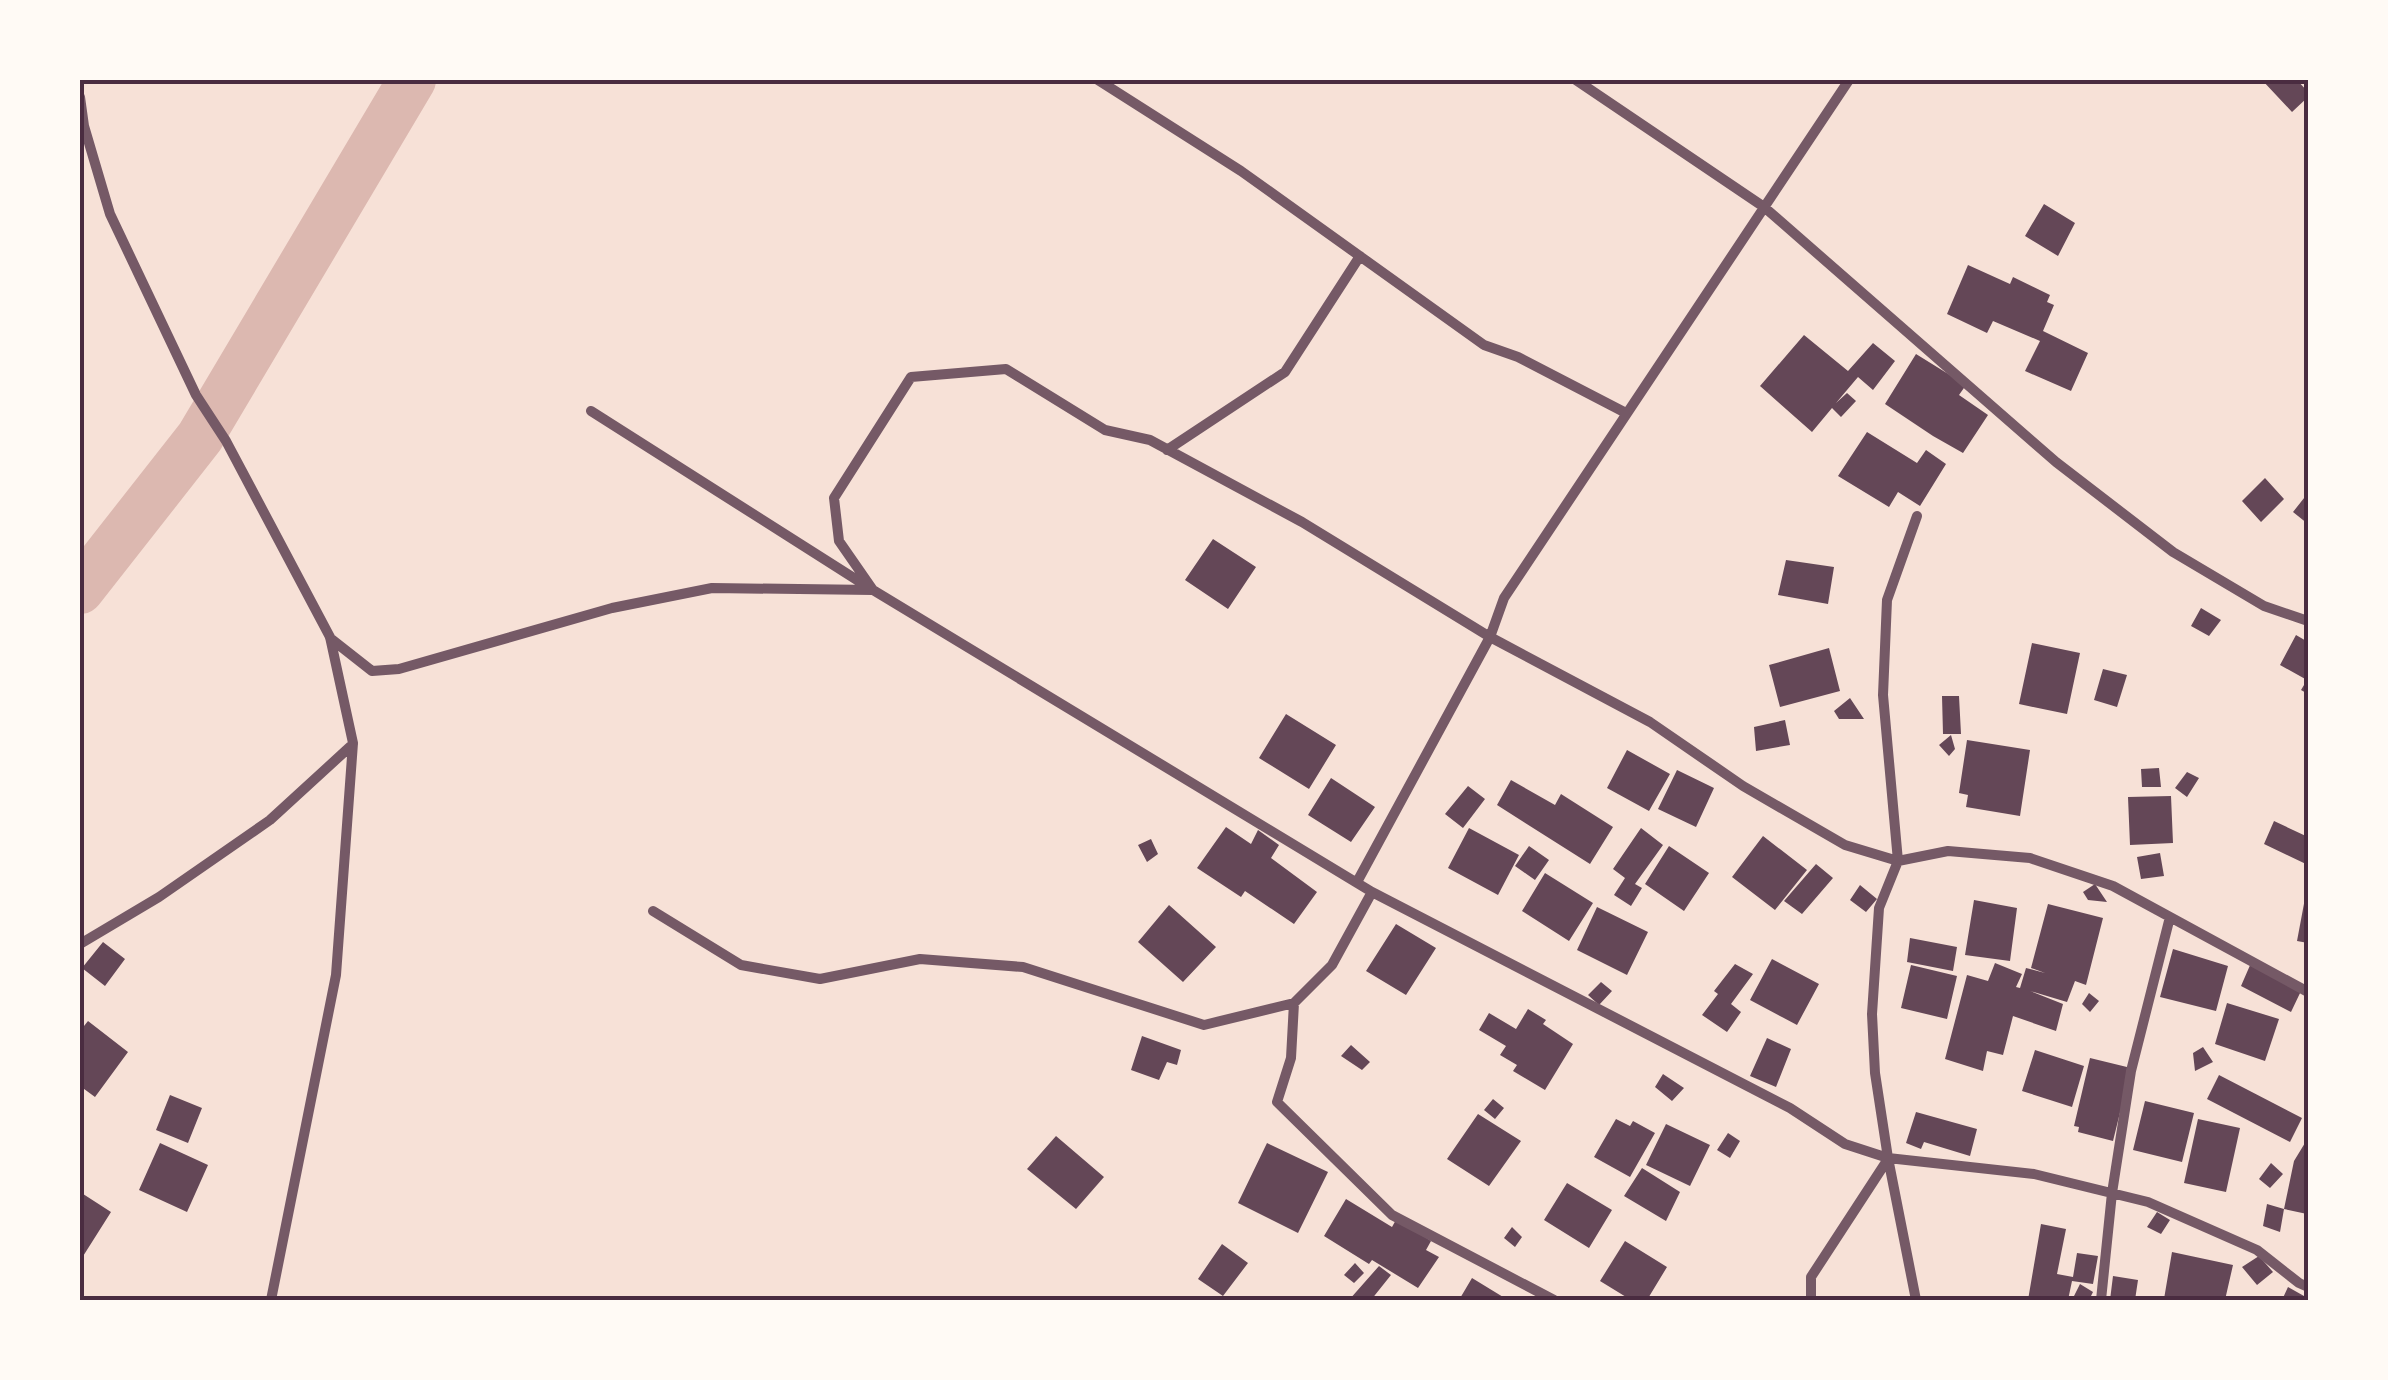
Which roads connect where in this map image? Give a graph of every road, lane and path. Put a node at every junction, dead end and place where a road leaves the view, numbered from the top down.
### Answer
1 (1098, 80) edge
2 (1576, 80) edge
3 (1849, 80) edge
4 (80, 97) edge
5 (82, 126) edge
6 (1764, 206) junction
7 (1360, 256) junction
8 (591, 411) dead end
9 (1626, 413) junction
10 (1167, 450) junction
11 (1918, 516) dead end
12 (873, 590) junction
13 (2308, 621) edge
14 (1490, 636) junction
15 (330, 637) junction
16 (353, 744) junction
17 (1898, 860) junction
18 (1357, 882) junction
19 (1372, 892) junction
20 (653, 911) dead end
21 (2170, 917) junction
22 (80, 944) edge
23 (2308, 992) edge
24 (1294, 1003) junction
25 (1888, 1158) junction
26 (2112, 1193) junction
27 (2308, 1286) edge
28 (271, 1300) edge
29 (1554, 1300) edge
30 (1811, 1300) edge
31 (1916, 1300) edge
32 (2101, 1300) edge

1 - 7 street
2 - 6 street
3 - 6 street
4 - 5 street
5 - 15 street
6 - 9 street
6 - 13 street
7 - 9 street
7 - 10 street
8 - 12 street
9 - 14 street
10 - 12 street
10 - 14 street
11 - 17 street
12 - 15 street
12 - 18 street
14 - 17 street
14 - 18 street
15 - 16 street
16 - 22 street
16 - 28 street
17 - 21 street
17 - 25 street
18 - 19 street
19 - 24 street
19 - 25 street
20 - 24 street
21 - 23 street
21 - 26 street
24 - 29 street
25 - 26 street
25 - 30 street
25 - 31 street
26 - 27 street
26 - 32 street

